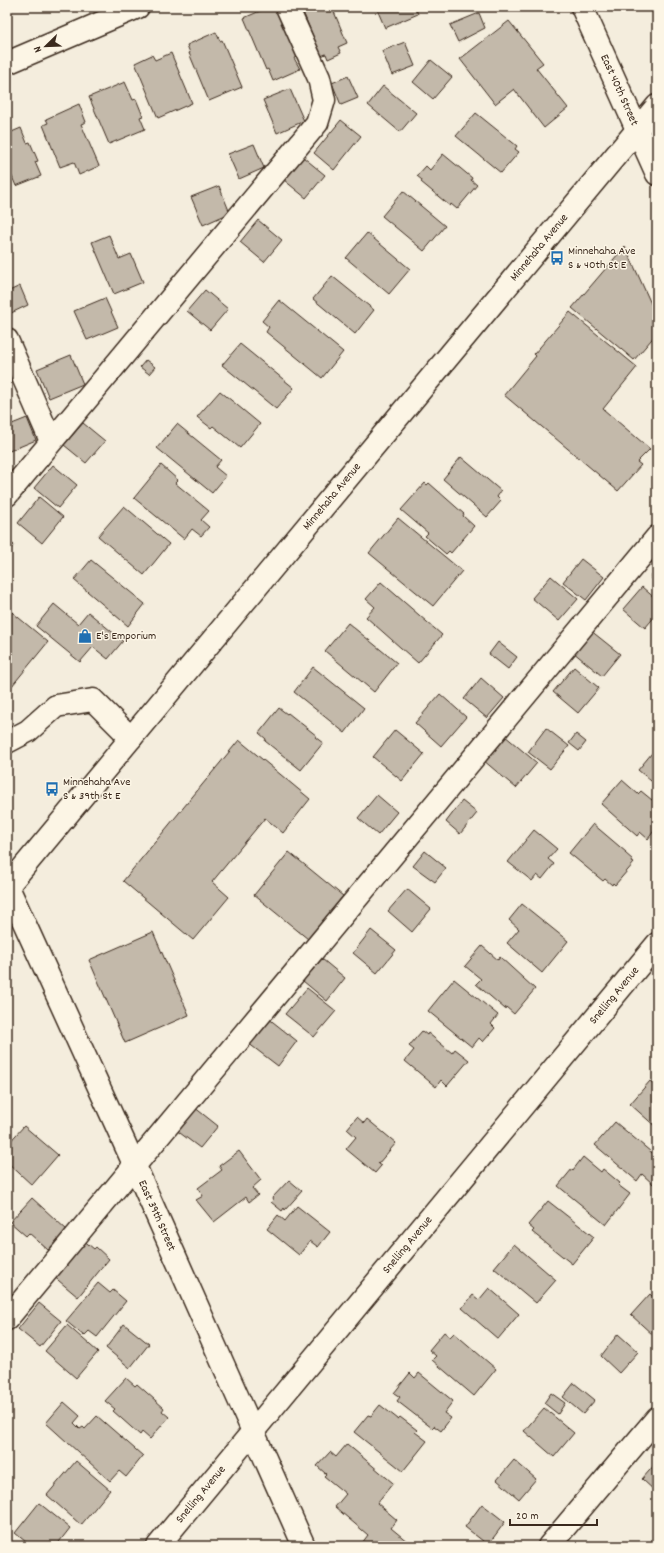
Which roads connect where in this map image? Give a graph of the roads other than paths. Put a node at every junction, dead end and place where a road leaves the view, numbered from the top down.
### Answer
1 (138, 7) edge
2 (287, 7) edge
3 (582, 7) edge
4 (7, 63) edge
5 (657, 106) edge
6 (638, 130) junction
7 (657, 174) edge
8 (7, 340) edge
9 (51, 441) junction
10 (7, 495) edge
11 (657, 537) edge
12 (131, 738) junction
13 (7, 742) edge
14 (7, 886) edge
15 (657, 944) edge
16 (134, 1164) junction
17 (7, 1319) edge
18 (657, 1418) edge
19 (252, 1431) junction
20 (158, 1546) edge
21 (304, 1546) edge
22 (549, 1546) edge

1 - 4 street
2 - 9 street
3 - 6 street, East 40th Street
5 - 6 street, Minnehaha Avenue
6 - 7 street, East 40th Street
6 - 12 street, Minnehaha Avenue
8 - 9 street
9 - 10 street
11 - 16 street
12 - 13 street
12 - 14 street, Minnehaha Avenue
14 - 16 street, East 39th Street
15 - 19 street, Snelling Avenue
16 - 17 street
16 - 19 street, East 39th Street
18 - 22 street
19 - 20 street, Snelling Avenue
19 - 21 street, East 39th Street

